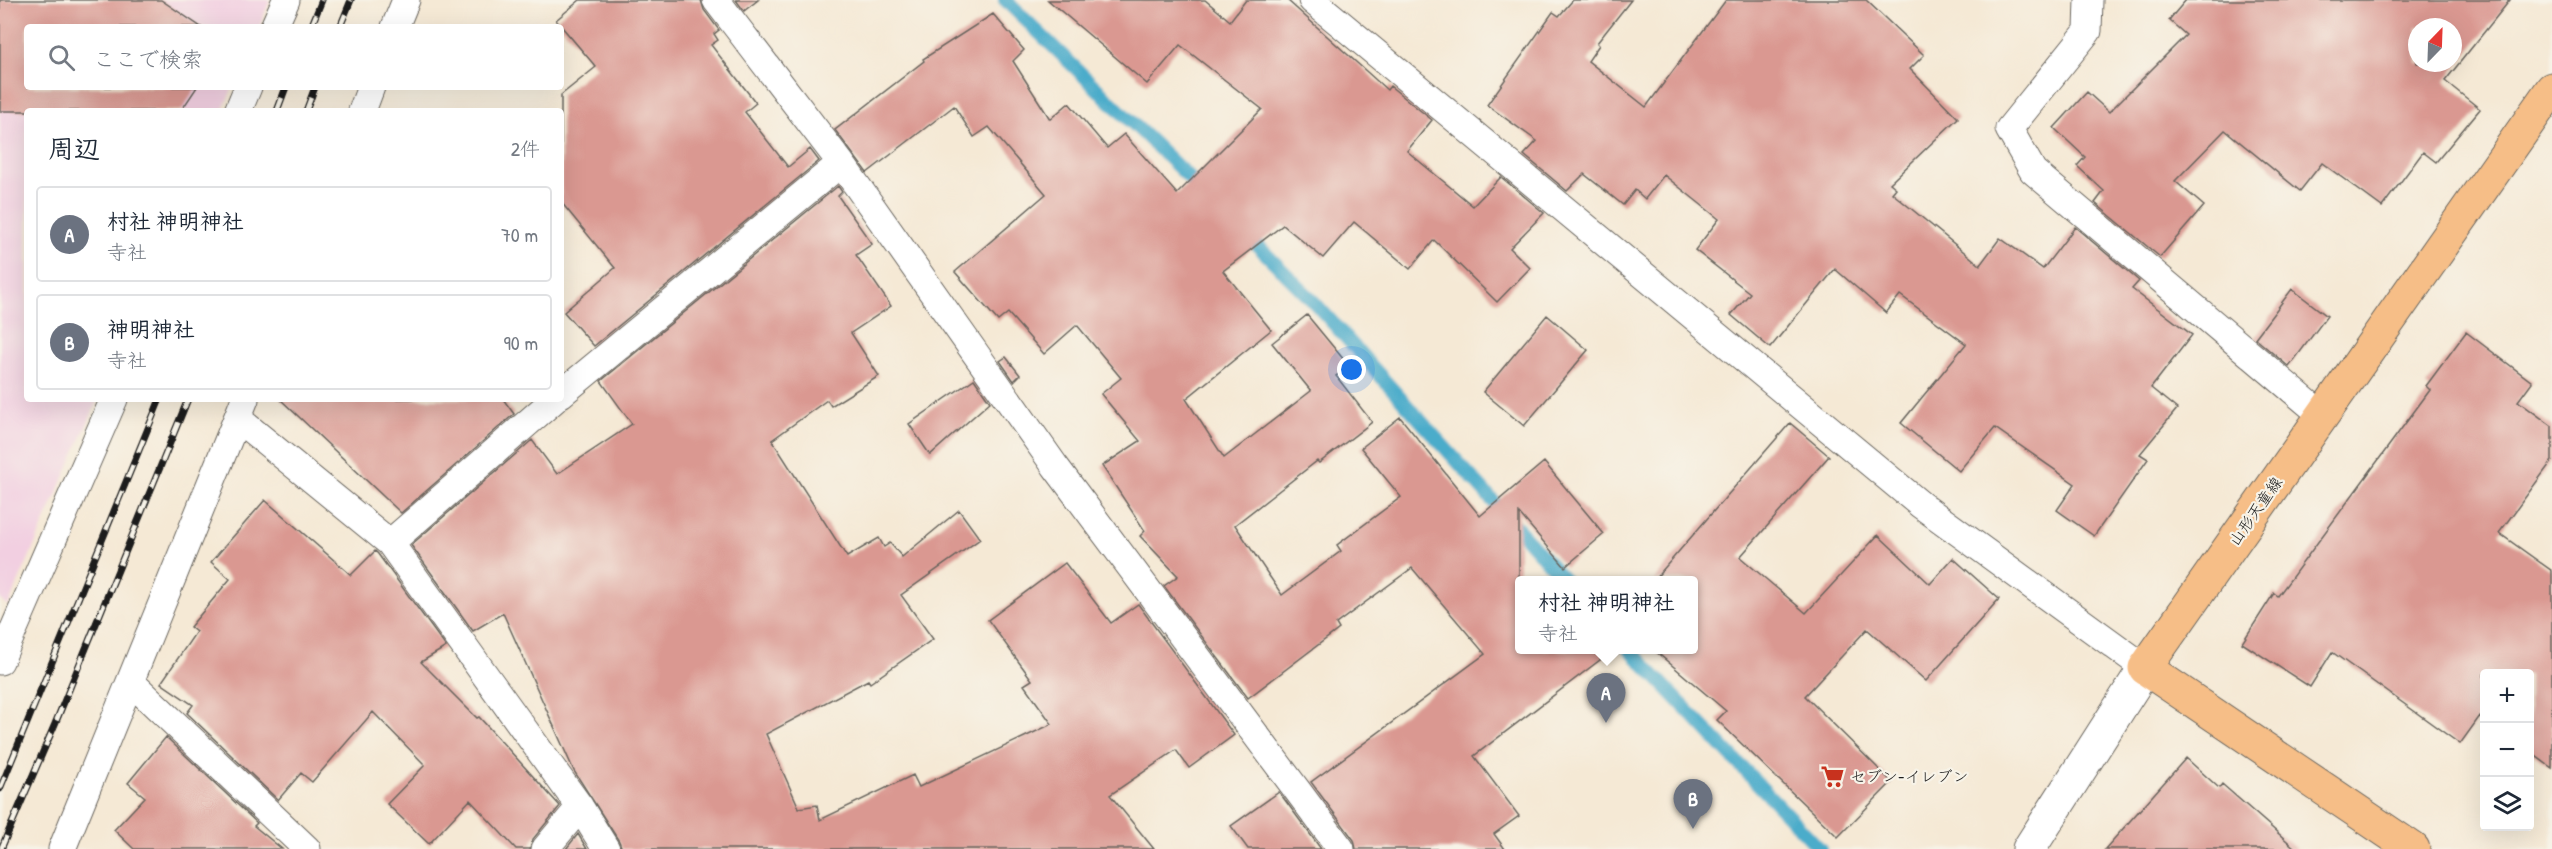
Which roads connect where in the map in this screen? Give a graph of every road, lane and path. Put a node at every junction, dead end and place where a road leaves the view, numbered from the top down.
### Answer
1 (285, 0) edge
2 (406, 0) edge
3 (716, 0) edge
4 (1312, 0) edge
5 (2089, 0) edge
6 (275, 24) edge
7 (396, 24) edge
8 (2552, 89) edge
9 (247, 90) edge
10 (370, 90) edge
11 (239, 108) edge
12 (363, 108) edge
13 (841, 164) junction
14 (564, 392) edge
15 (113, 402) edge
16 (552, 402) edge
17 (242, 409) edge
18 (2322, 416) junction
19 (390, 543) junction
20 (7, 624) edge
21 (0, 661) edge
22 (2145, 668) junction
23 (131, 682) junction
24 (580, 807) junction
25 (62, 849) edge
26 (308, 849) edge
27 (545, 849) edge
28 (606, 849) edge
29 (1341, 849) edge
30 (2029, 849) edge
31 (2413, 849) edge

1 - 6 lane
2 - 7 lane
3 - 13 lane
4 - 22 lane
5 - 18 lane
8 - 18 main road, 山形天童線
9 - 11 lane
10 - 12 lane
13 - 14 lane
13 - 29 lane
15 - 20 lane
16 - 19 lane
17 - 19 lane
17 - 23 lane
18 - 22 main road, 山形天童線
19 - 24 lane
20 - 21 lane
22 - 30 street
22 - 31 main road
23 - 25 lane
23 - 26 lane
24 - 27 lane
24 - 28 lane

